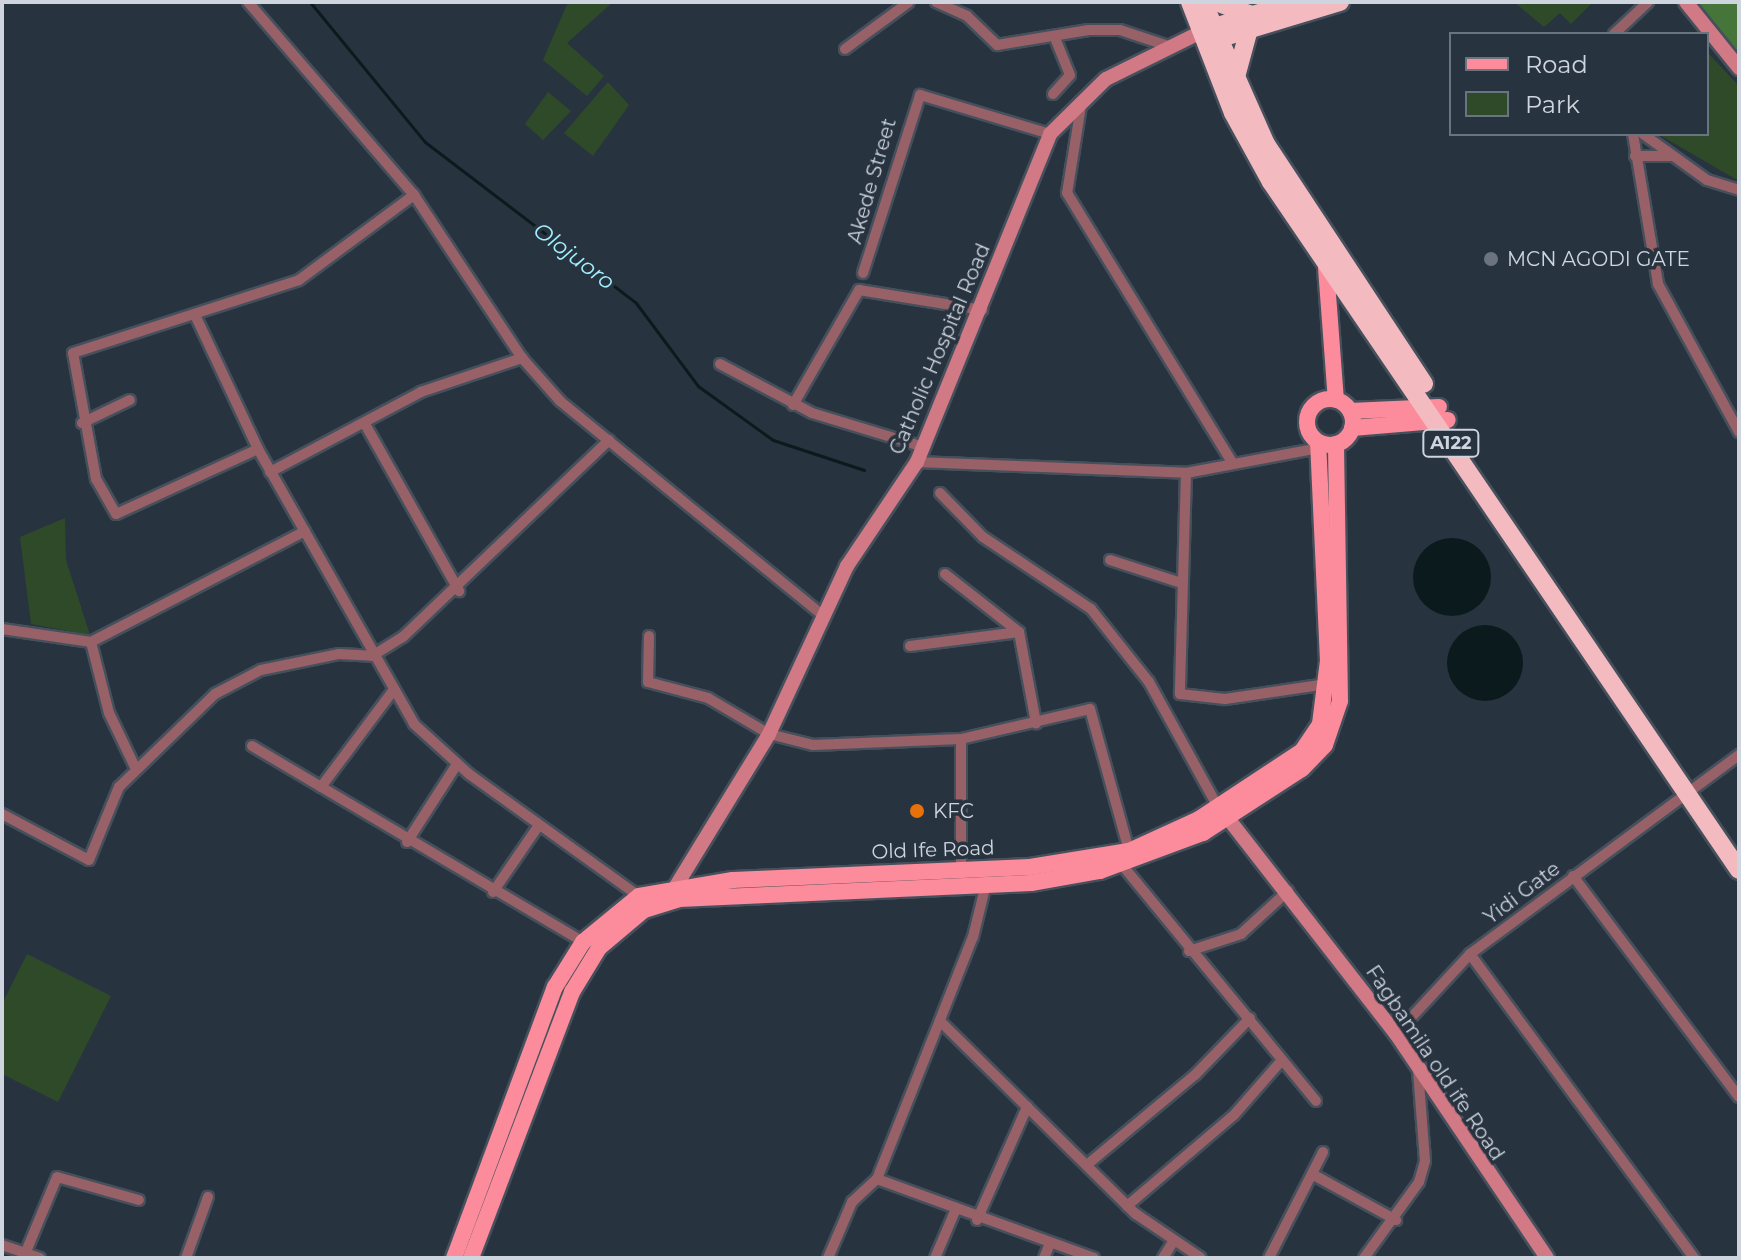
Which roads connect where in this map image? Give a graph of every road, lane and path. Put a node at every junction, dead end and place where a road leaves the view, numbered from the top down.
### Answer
1 (248, 2) edge
2 (909, 2) edge
3 (936, 2) edge
4 (1190, 2) edge
5 (1203, 2) edge
6 (1216, 2) edge
7 (1294, 2) edge
8 (1340, 2) edge
9 (1648, 2) edge
10 (1686, 2) edge
11 (1694, 2) edge
12 (1258, 20) junction
13 (1616, 32) edge
14 (1205, 36) junction
15 (1056, 40) junction
16 (1171, 47) junction
17 (845, 49) dead end
18 (1739, 58) edge
19 (1739, 68) edge
20 (1235, 84) junction
21 (1053, 94) dead end
22 (1085, 96) junction
23 (1050, 134) junction
24 (1633, 136) edge
25 (1646, 136) edge
26 (1635, 156) junction
27 (1672, 156) junction
28 (1739, 190) edge
29 (414, 195) junction
30 (1326, 268) junction
31 (863, 273) dead end
32 (982, 310) junction
33 (195, 315) junction
34 (522, 358) junction
35 (720, 364) dead end
36 (130, 400) dead end
37 (1336, 400) junction
38 (793, 405) junction
39 (1350, 411) junction
40 (1437, 414) junction
41 (82, 423) junction
42 (365, 424) junction
43 (1352, 428) junction
44 (1739, 432) edge
45 (609, 440) junction
46 (1324, 445) junction
47 (924, 447) junction
48 (258, 449) junction
49 (917, 462) junction
50 (1232, 462) junction
51 (270, 472) junction
52 (1186, 473) junction
53 (940, 493) dead end
54 (305, 531) junction
55 (1110, 560) dead end
56 (945, 574) dead end
57 (1181, 583) junction
58 (459, 591) junction
59 (824, 616) junction
60 (2, 629) edge
61 (1019, 632) junction
62 (649, 636) dead end
63 (91, 642) junction
64 (910, 646) dead end
65 (372, 656) junction
66 (1327, 684) junction
67 (392, 692) junction
68 (1036, 723) junction
69 (769, 734) junction
70 (961, 739) junction
71 (252, 746) dead end
72 (1739, 755) edge
73 (457, 764) junction
74 (135, 767) junction
75 (321, 787) junction
76 (1686, 790) junction
77 (1223, 812) junction
78 (2, 814) edge
79 (539, 825) junction
80 (407, 842) junction
81 (1739, 855) edge
82 (1126, 859) junction
83 (961, 868) junction
84 (1739, 870) edge
85 (1030, 875) junction
86 (1573, 876) junction
87 (986, 884) junction
88 (676, 886) junction
89 (1288, 891) junction
90 (493, 892) junction
91 (639, 896) junction
92 (583, 942) junction
93 (1189, 951) junction
94 (1470, 954) junction
95 (1250, 1018) junction
96 (940, 1021) junction
97 (1396, 1034) junction
98 (1282, 1060) junction
99 (1418, 1071) junction
100 (1739, 1097) edge
101 (1316, 1101) dead end
102 (1027, 1107) junction
103 (1323, 1152) dead end
104 (1088, 1164) junction
105 (1312, 1174) junction
106 (877, 1179) junction
107 (208, 1197) dead end
108 (139, 1200) dead end
109 (1127, 1206) junction
110 (955, 1211) junction
111 (977, 1220) junction
112 (1396, 1220) junction
113 (1173, 1242) junction
114 (1050, 1243) junction
115 (2, 1245) edge
116 (25, 1254) junction
117 (40, 1258) edge
118 (186, 1258) edge
119 (454, 1258) edge
120 (471, 1258) edge
121 (828, 1258) edge
122 (935, 1258) edge
123 (1044, 1258) edge
124 (1094, 1258) edge
125 (1163, 1258) edge
126 (1201, 1258) edge
127 (1269, 1258) edge
128 (1364, 1258) edge
129 (1547, 1258) edge
130 (1694, 1258) edge

1 - 29 street
2 - 17 street
3 - 15 street
4 - 14 highway, A122
5 - 14 highway, A122
6 - 12 highway
7 - 12 highway
8 - 12 highway
9 - 13 street
10 - 19 street
11 - 18 street
12 - 14 highway
12 - 20 highway
14 - 16 street, Catholic Hospital Road
14 - 20 highway, A122
14 - 30 highway, A122
15 - 16 street
15 - 21 street
16 - 22 street, Catholic Hospital Road
20 - 40 highway, A122
22 - 23 street, Catholic Hospital Road
22 - 50 street
23 - 31 street, Akede Street
23 - 32 street, Catholic Hospital Road
24 - 26 street
25 - 27 street
26 - 27 street
26 - 44 street
27 - 28 street
29 - 33 street
29 - 34 street
30 - 37 main road
30 - 40 highway, A122
32 - 38 street
32 - 47 street, Catholic Hospital Road
33 - 41 street
33 - 48 street
34 - 42 street
34 - 45 street
35 - 38 street
36 - 41 street
37 - 39 main road
37 - 46 main road, Old Ife Road
38 - 47 street
39 - 40 main road
39 - 43 main road
40 - 43 main road
40 - 76 highway, A122
41 - 48 street
42 - 51 street
42 - 58 street
43 - 46 main road
45 - 58 street
45 - 59 street
46 - 50 street
46 - 66 main road, Old Ife Road
46 - 77 main road, Old Ife Road
47 - 49 street, Catholic Hospital Road
48 - 51 street
49 - 52 street
49 - 59 street, Catholic Hospital Road
50 - 52 street
51 - 54 street
52 - 57 street
53 - 77 street
54 - 63 street
54 - 65 street
55 - 57 street
56 - 61 street
57 - 66 street
58 - 65 street
59 - 69 street, Catholic Hospital Road
60 - 63 street
61 - 64 street
61 - 68 street
62 - 69 street
63 - 74 street
65 - 67 street
65 - 74 street
66 - 77 main road, Old Ife Road
67 - 73 street
67 - 75 street
68 - 70 street
68 - 82 street
69 - 70 street
69 - 88 street, Catholic Hospital Road
70 - 83 street
71 - 75 street
72 - 76 street, Yidi Gate
73 - 79 street
73 - 80 street
74 - 78 street
75 - 80 street
76 - 81 highway, A122
76 - 84 highway, A122
76 - 86 street, Yidi Gate
77 - 82 main road, Old Ife Road
77 - 89 street, Fagbamila old ife Road
79 - 90 street
79 - 91 street
80 - 90 street
82 - 85 main road, Old Ife Road
82 - 93 street
83 - 85 main road, Old Ife Road
83 - 88 main road, Old Ife Road
85 - 87 main road, Old Ife Road
86 - 94 street, Yidi Gate
86 - 100 street
87 - 96 street
87 - 120 main road, Old Ife Road
88 - 91 main road, Old Ife Road
89 - 93 street
89 - 97 street, Fagbamila old ife Road
90 - 92 street
91 - 92 main road, Old Ife Road
92 - 119 main road, Old Ife Road
93 - 95 street
94 - 97 street, Yidi Gate
94 - 130 street
95 - 98 street
95 - 104 street
96 - 102 street
96 - 106 street
97 - 99 street, Fagbamila old ife Road
98 - 101 street
98 - 109 street
99 - 112 street
99 - 129 street, Fagbamila old ife Road
102 - 104 street
102 - 111 street
103 - 105 street
104 - 109 street
105 - 112 street
105 - 127 street
106 - 110 street
106 - 121 street
107 - 118 street
108 - 116 street
109 - 113 street
110 - 111 street
110 - 122 street
111 - 114 street
112 - 128 street
113 - 125 street
113 - 126 street
114 - 123 street
114 - 124 street
115 - 116 street
116 - 117 street

